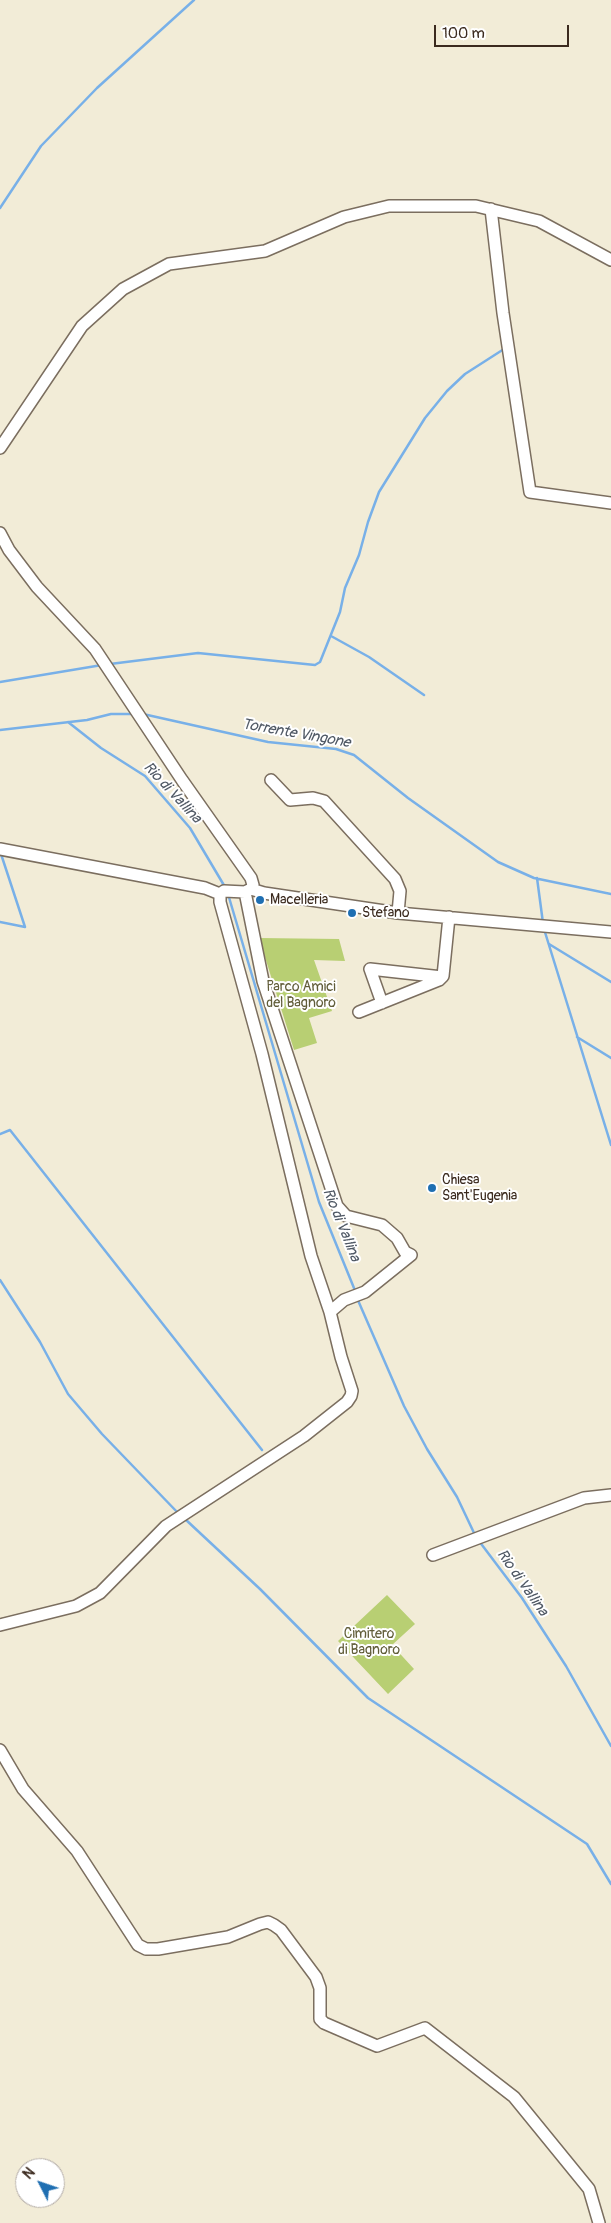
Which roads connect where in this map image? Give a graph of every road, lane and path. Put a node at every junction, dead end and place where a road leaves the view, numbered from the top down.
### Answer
1 (491, 210) junction
2 (611, 260) edge
3 (0, 448) edge
4 (611, 503) edge
5 (0, 533) edge
6 (271, 780) dead end
7 (0, 849) edge
8 (248, 891) junction
9 (225, 892) junction
10 (398, 913) junction
11 (449, 917) junction
12 (611, 932) edge
13 (442, 977) junction
14 (382, 1003) junction
15 (359, 1012) dead end
16 (330, 1312) junction
17 (611, 1496) edge
18 (433, 1555) dead end
19 (0, 1625) edge
20 (0, 1750) edge
21 (600, 2223) edge

1 - 2 street
1 - 3 street
1 - 4 street
5 - 8 street
6 - 10 street
7 - 9 street
8 - 9 street
8 - 10 street
8 - 16 street
9 - 16 street
10 - 11 street
11 - 12 street
11 - 13 street
13 - 14 street
13 - 14 street
14 - 15 street
16 - 19 street
17 - 18 street
20 - 21 street

